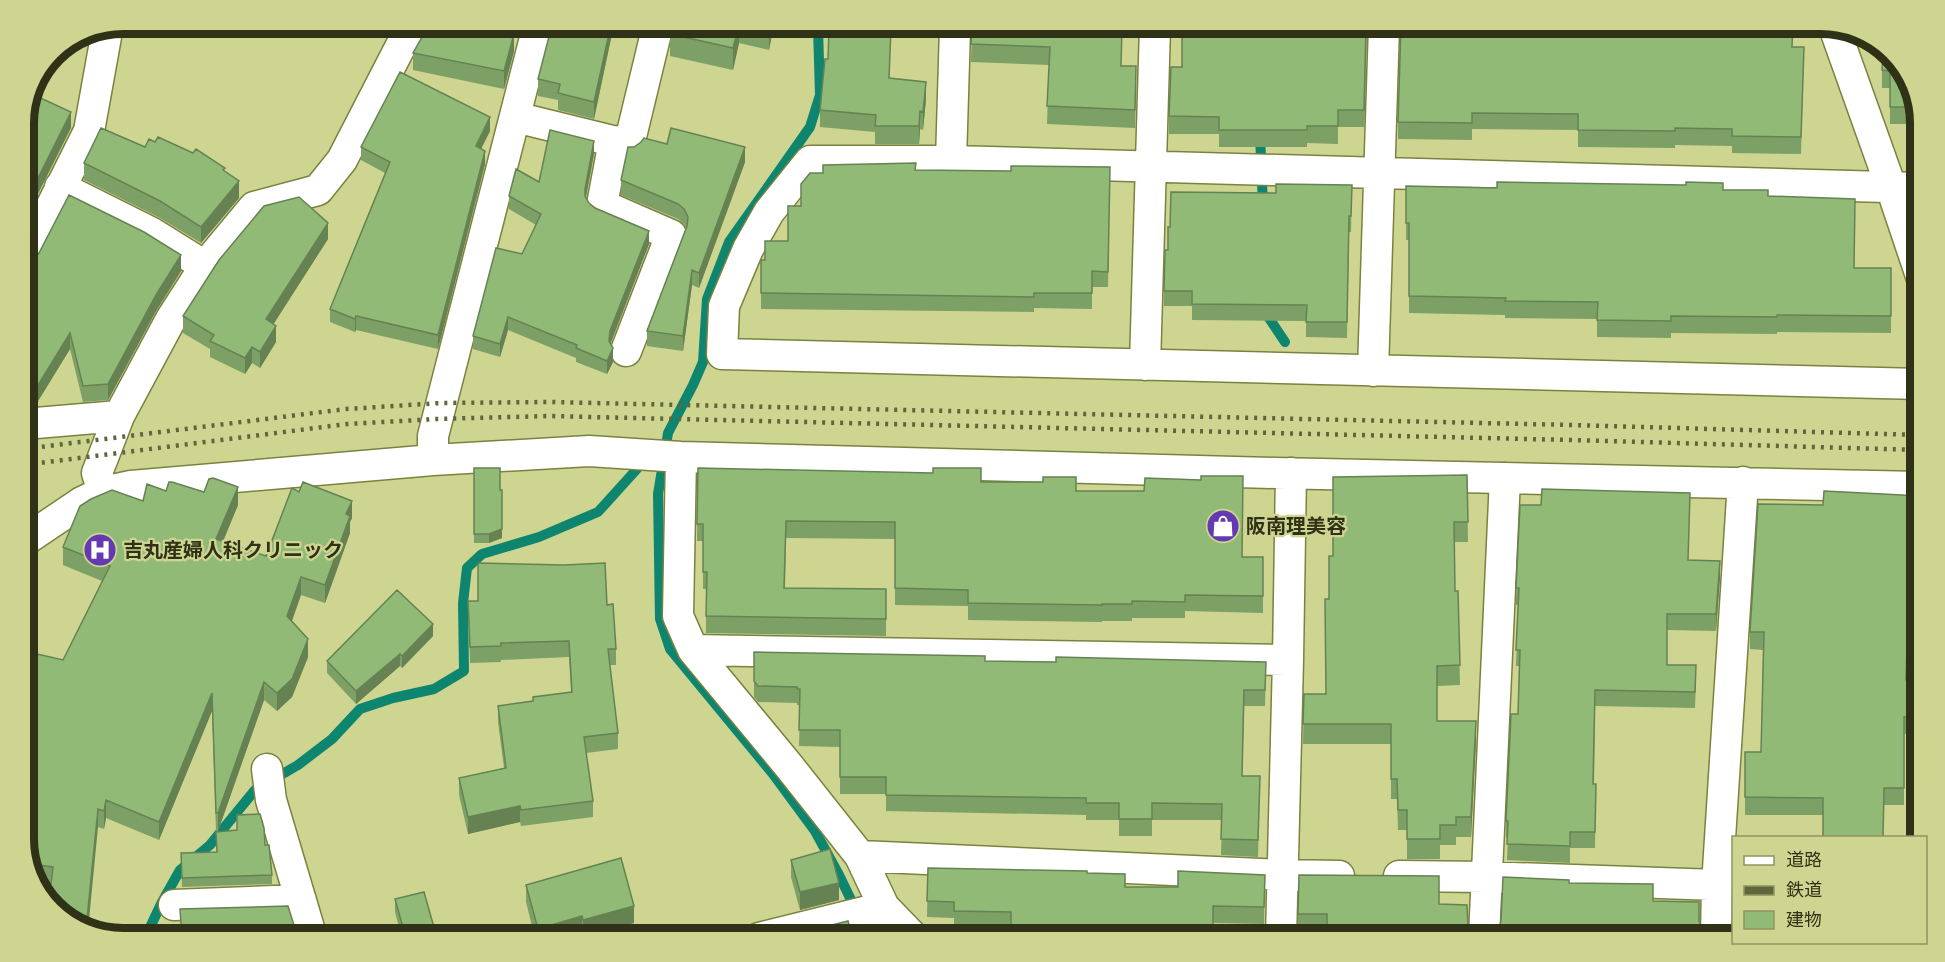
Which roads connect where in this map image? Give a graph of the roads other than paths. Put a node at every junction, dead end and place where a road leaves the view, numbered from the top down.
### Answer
1 (407, 34) edge
2 (536, 34) edge
3 (656, 34) edge
4 (955, 34) edge
5 (1155, 34) edge
6 (1384, 34) edge
7 (106, 36) edge
8 (1837, 36) edge
9 (515, 117) junction
10 (614, 141) junction
11 (951, 161) junction
12 (1151, 168) junction
13 (1381, 172) junction
14 (60, 187) junction
15 (1891, 187) junction
16 (1910, 188) edge
17 (35, 238) edge
18 (1910, 243) edge
19 (205, 266) junction
20 (626, 351) dead end
21 (1145, 365) junction
22 (1373, 371) junction
23 (1910, 384) edge
24 (119, 416) junction
25 (35, 423) edge
26 (681, 457) junction
27 (433, 460) junction
28 (1291, 473) junction
29 (1506, 478) junction
30 (1743, 482) junction
31 (1910, 487) edge
32 (103, 492) junction
33 (35, 534) edge
34 (693, 651) junction
35 (1288, 660) junction
36 (267, 769) dead end
37 (860, 856) junction
38 (1282, 875) junction
39 (1486, 877) junction
40 (1717, 885) junction
41 (301, 900) junction
42 (174, 904) dead end
43 (884, 907) junction
44 (309, 928) edge
45 (799, 928) edge
46 (904, 928) edge
47 (1281, 928) edge
48 (1484, 928) edge
49 (1716, 928) edge

1 - 19 street
2 - 9 street
3 - 10 street
4 - 11 street
5 - 12 street
6 - 13 street
7 - 14 street
8 - 15 street
9 - 10 street
9 - 27 street
10 - 20 street
11 - 12 street
11 - 21 street
12 - 13 street
12 - 21 street
13 - 15 street
13 - 22 street
14 - 17 street
14 - 19 street
15 - 16 street
15 - 18 street
19 - 24 street
21 - 22 street
22 - 23 street
24 - 25 street
24 - 32 street
26 - 27 street
26 - 28 street
26 - 34 street
27 - 32 street
28 - 29 street
28 - 35 street
29 - 30 street
29 - 39 street
30 - 31 street
30 - 40 street
32 - 33 street
34 - 35 street
34 - 37 street
35 - 38 street
36 - 41 street
37 - 38 street
37 - 43 street
38 - 39 street
38 - 47 street
39 - 40 street
39 - 48 street
40 - 49 street
41 - 42 street
41 - 44 street
43 - 45 street
43 - 46 street

